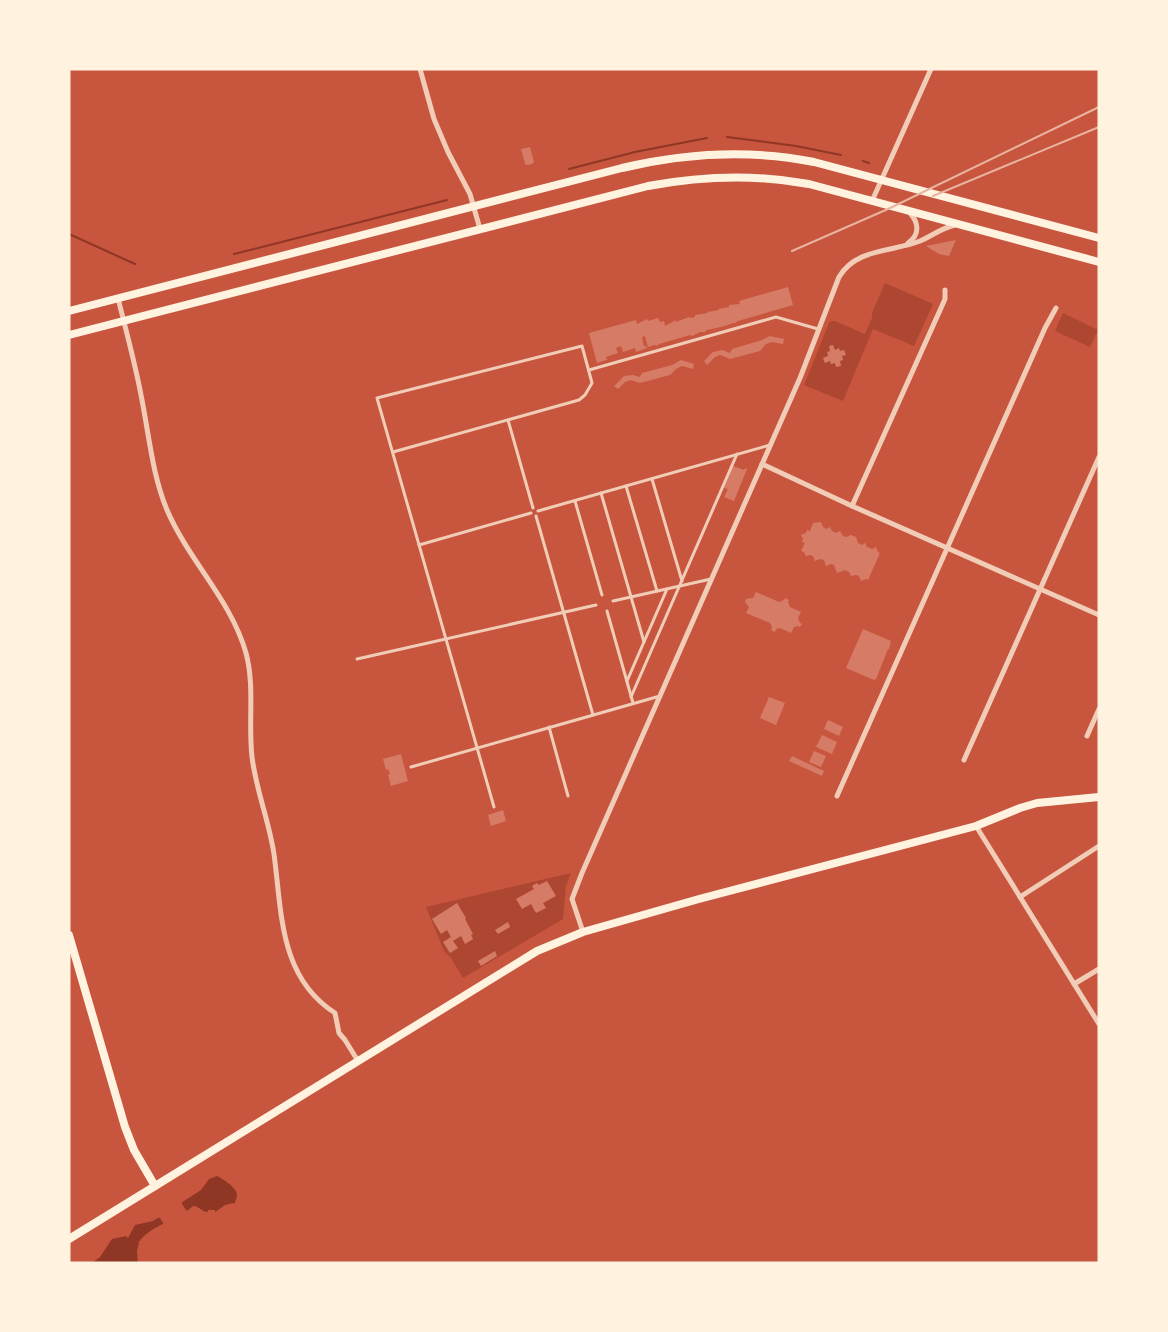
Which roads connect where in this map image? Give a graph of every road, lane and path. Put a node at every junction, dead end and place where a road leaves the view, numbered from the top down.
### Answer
1 (420, 69) edge
2 (931, 69) edge
3 (882, 179) junction
4 (872, 201) junction
5 (475, 207) junction
6 (908, 211) junction
7 (960, 224) junction
8 (480, 229) junction
9 (1099, 238) edge
10 (904, 245) junction
11 (1099, 262) edge
12 (945, 290) dead end
13 (118, 298) junction
14 (1056, 308) dead end
15 (69, 311) edge
16 (123, 321) junction
17 (818, 329) junction
18 (69, 335) edge
19 (588, 370) junction
20 (508, 420) junction
21 (770, 445) junction
22 (393, 452) junction
23 (738, 454) junction
24 (1099, 458) edge
25 (762, 464) junction
26 (652, 478) junction
27 (626, 486) junction
28 (601, 493) junction
29 (575, 501) junction
30 (852, 506) junction
31 (533, 508) dead end
32 (538, 511) dead end
33 (531, 513) dead end
34 (536, 516) dead end
35 (419, 545) junction
36 (947, 547) junction
37 (711, 579) junction
38 (682, 581) junction
39 (680, 586) junction
40 (667, 589) junction
41 (1041, 589) junction
42 (657, 591) junction
43 (602, 596) dead end
44 (631, 597) junction
45 (613, 601) dead end
46 (597, 605) dead end
47 (607, 611) dead end
48 (563, 612) junction
49 (1099, 615) edge
50 (446, 639) junction
51 (644, 642) junction
52 (357, 658) dead end
53 (627, 681) junction
54 (660, 696) junction
55 (631, 698) junction
56 (633, 703) junction
57 (1099, 709) edge
58 (592, 715) junction
59 (549, 727) junction
60 (1087, 736) dead end
61 (477, 748) junction
62 (964, 760) dead end
63 (411, 767) dead end
64 (568, 796) dead end
65 (837, 796) dead end
66 (1099, 797) edge
67 (494, 807) dead end
68 (976, 826) junction
69 (1099, 846) edge
70 (1020, 897) junction
71 (583, 932) junction
72 (69, 935) edge
73 (1099, 969) edge
74 (1074, 984) junction
75 (1099, 1024) edge
76 (358, 1061) junction
77 (155, 1186) junction
78 (69, 1239) edge

1 - 5 street
2 - 3 street
3 - 4 street
3 - 5 main road
3 - 9 main road
4 - 6 main road
4 - 8 main road
5 - 8 street
5 - 13 main road
6 - 7 main road
6 - 10 street
7 - 10 street
7 - 11 main road
8 - 16 main road
10 - 17 street
12 - 30 street
13 - 15 main road
13 - 16 street
14 - 36 street
16 - 18 main road
16 - 76 street
17 - 19 lane
17 - 21 street
19 - 20 lane
19 - 22 lane
20 - 22 lane
20 - 31 lane
21 - 23 lane
21 - 25 street
22 - 35 lane
23 - 26 lane
23 - 38 lane
24 - 41 street
25 - 30 street
25 - 37 street
26 - 27 lane
26 - 38 lane
27 - 28 lane
27 - 42 lane
28 - 29 lane
28 - 44 lane
29 - 32 lane
29 - 43 lane
30 - 36 street
33 - 35 lane
34 - 48 lane
35 - 50 lane
36 - 41 street
36 - 65 street
37 - 39 lane
37 - 54 street
38 - 39 lane
39 - 40 lane
39 - 55 lane
40 - 42 lane
40 - 51 lane
41 - 49 street
41 - 62 street
42 - 44 lane
44 - 45 lane
44 - 51 lane
46 - 48 lane
47 - 53 lane
48 - 50 lane
48 - 58 lane
50 - 52 lane
50 - 61 lane
51 - 53 lane
53 - 55 lane
54 - 56 lane
54 - 71 street
55 - 56 lane
56 - 58 lane
57 - 60 street
58 - 59 lane
59 - 61 lane
59 - 64 lane
61 - 63 lane
61 - 67 lane
66 - 68 main road
68 - 70 street
68 - 71 main road
69 - 70 street
70 - 74 street
71 - 76 main road
72 - 77 main road
73 - 74 street
74 - 75 street
76 - 77 main road
77 - 78 main road

